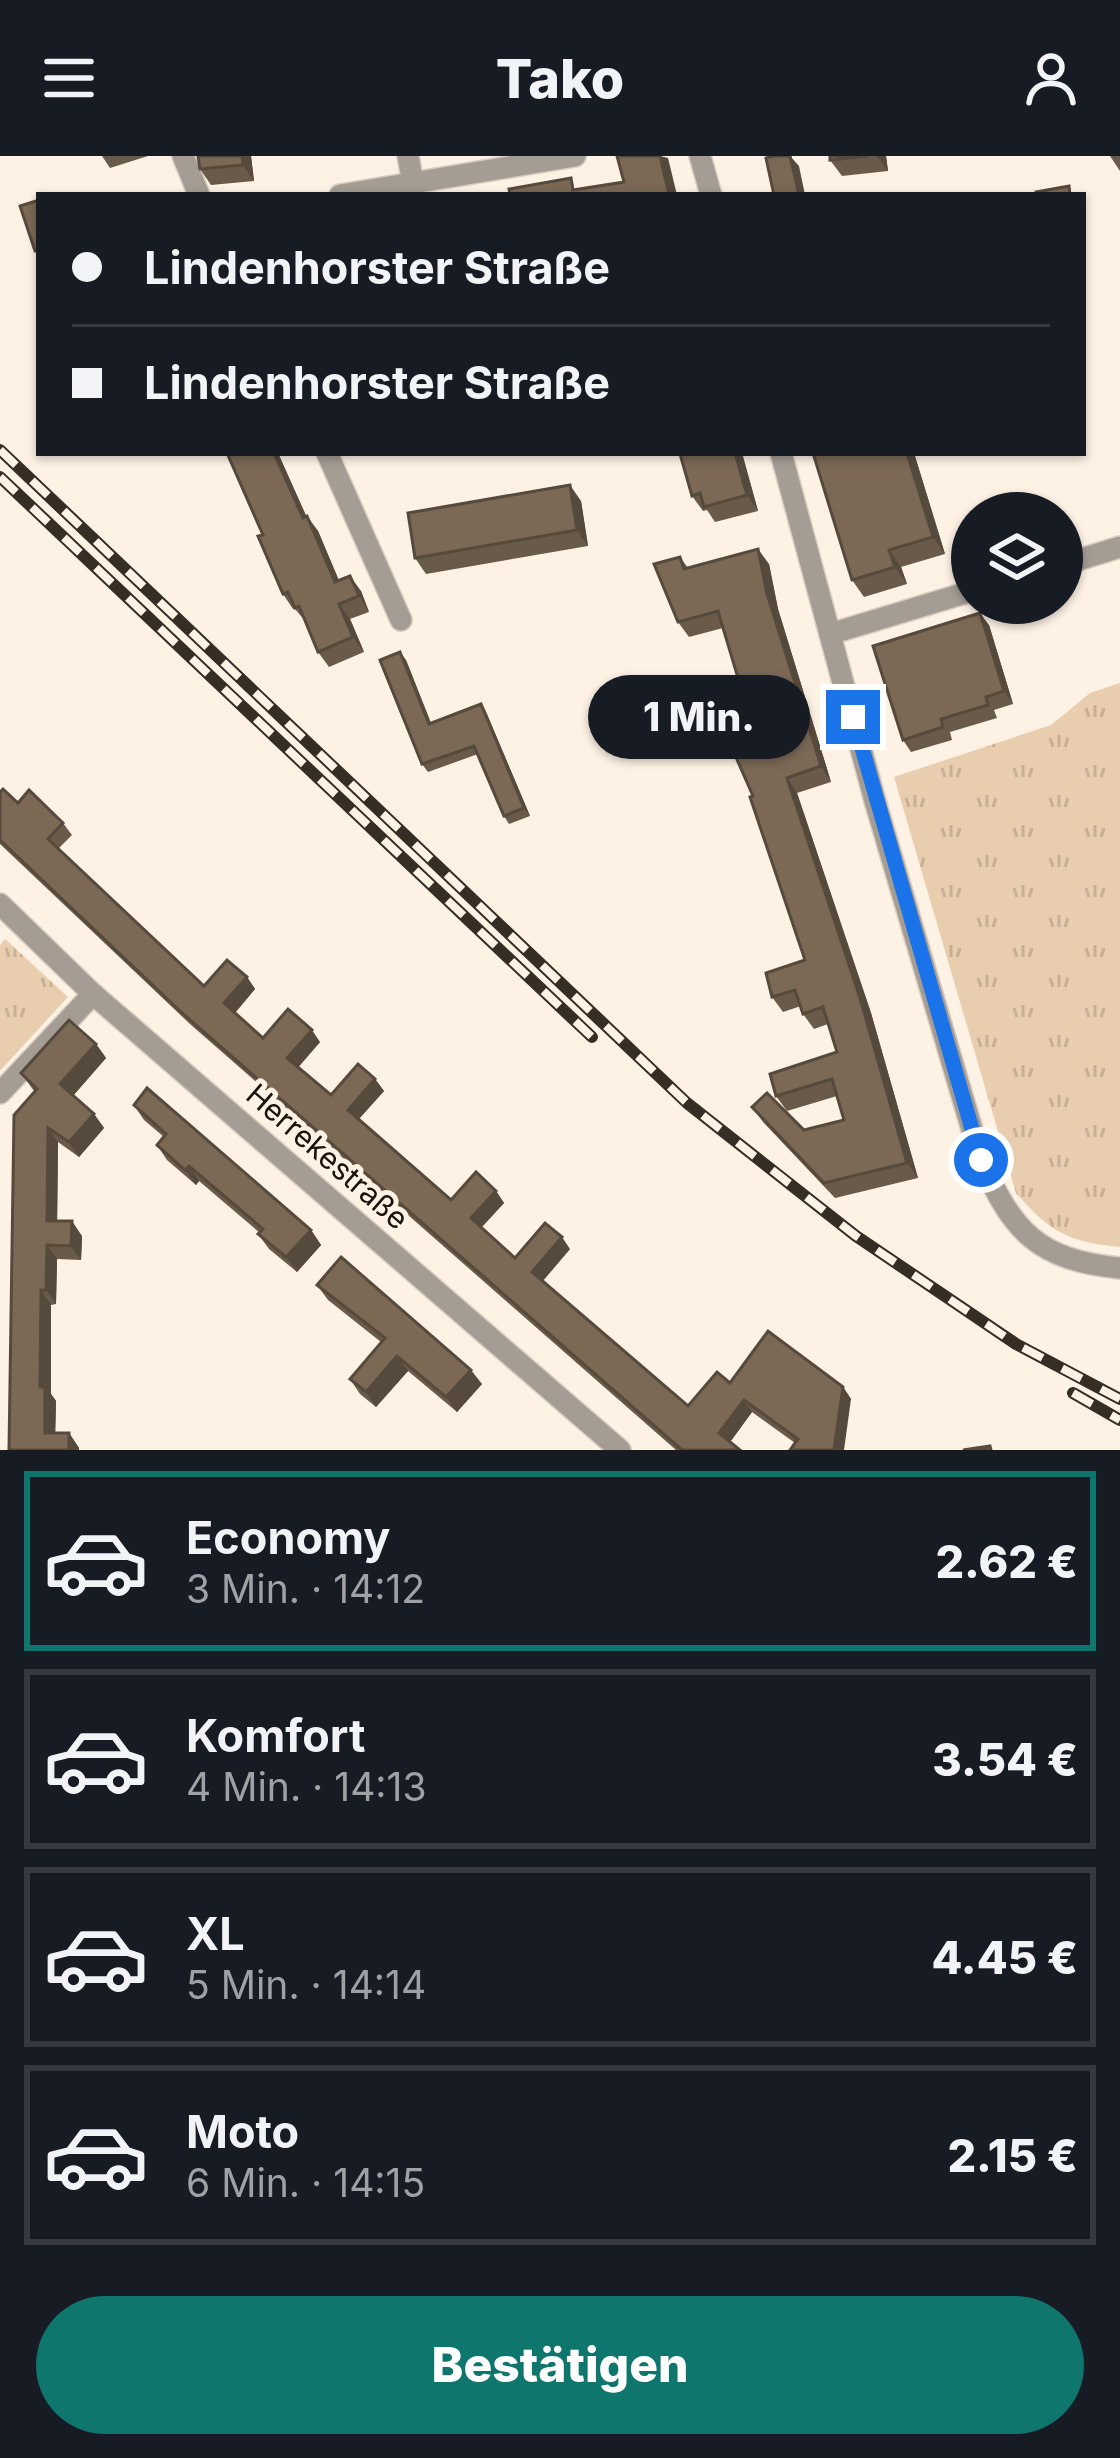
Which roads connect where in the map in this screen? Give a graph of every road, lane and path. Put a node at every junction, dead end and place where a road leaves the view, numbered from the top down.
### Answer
1 (183, 156) edge
2 (408, 156) edge
3 (575, 156) edge
4 (700, 156) edge
5 (413, 183) junction
6 (198, 192) edge
7 (358, 192) edge
8 (710, 192) edge
9 (328, 456) edge
10 (782, 456) edge
11 (1120, 547) edge
12 (1083, 558) edge
13 (951, 597) edge
14 (400, 620) dead end
15 (830, 634) junction
16 (0, 904) edge
17 (93, 994) junction
18 (0, 1093) edge
19 (1120, 1268) edge
20 (620, 1450) edge

1 - 6 street
2 - 5 street
3 - 5 street
4 - 8 street
5 - 7 street
9 - 14 street
10 - 15 street
11 - 12 street
13 - 15 street
15 - 19 street
16 - 17 street, Herrekestraße
17 - 18 street
17 - 20 street, Herrekestraße

